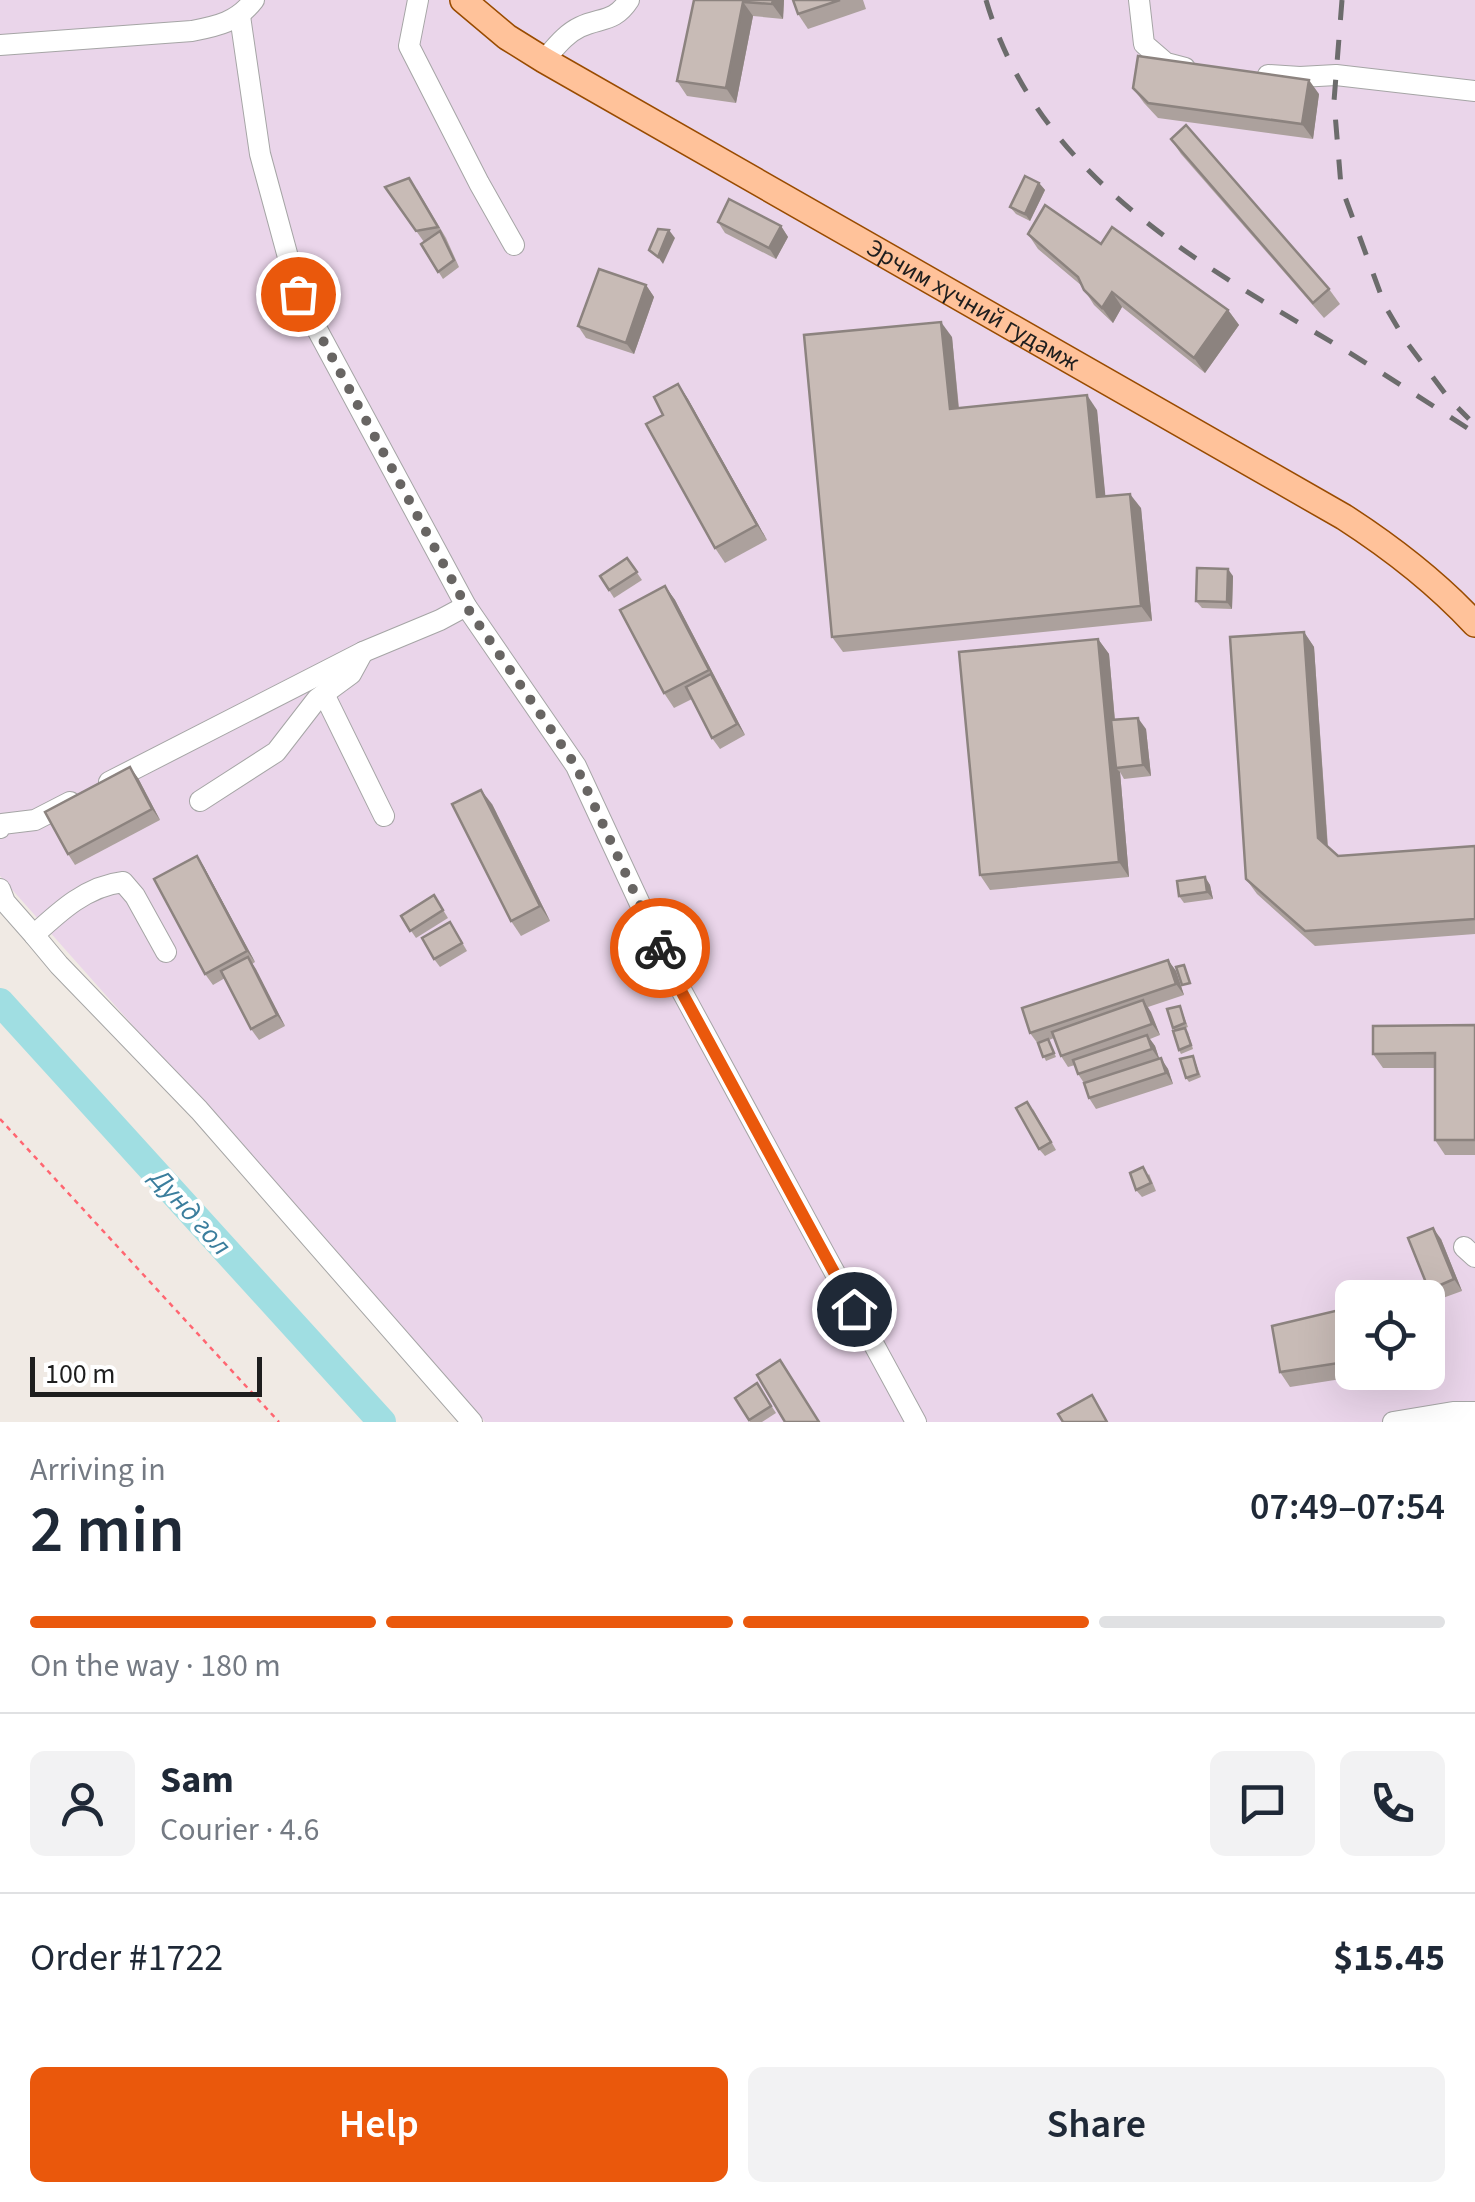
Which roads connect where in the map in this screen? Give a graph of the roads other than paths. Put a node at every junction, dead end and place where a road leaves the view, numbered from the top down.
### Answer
1 (418, 0) edge
2 (463, 0) edge
3 (628, 0) edge
4 (1140, 0) edge
5 (247, 8) edge
6 (0, 45) edge
7 (544, 60) junction
8 (1207, 73) edge
9 (1252, 75) edge
10 (1475, 92) edge
11 (514, 245) dead end
12 (466, 606) junction
13 (1475, 624) edge
14 (363, 652) junction
15 (324, 694) junction
16 (200, 801) dead end
17 (384, 816) dead end
18 (0, 828) edge
19 (0, 889) edge
20 (34, 935) junction
21 (166, 952) dead end
22 (1475, 1412) edge
23 (1418, 1420) edge
24 (472, 1422) edge
25 (916, 1422) edge
26 (1393, 1422) edge

1 - 11 street
2 - 7 main road, Эрчим хүчний гудамж
3 - 7 street
4 - 8 street
5 - 6 street
5 - 12 street
7 - 13 main road, Эрчим хүчний гудамж
9 - 10 street
12 - 14 street
12 - 25 street
14 - 15 street
14 - 18 street
15 - 16 street
15 - 17 street
19 - 20 street
20 - 21 street
20 - 24 street
22 - 23 street
23 - 26 street

